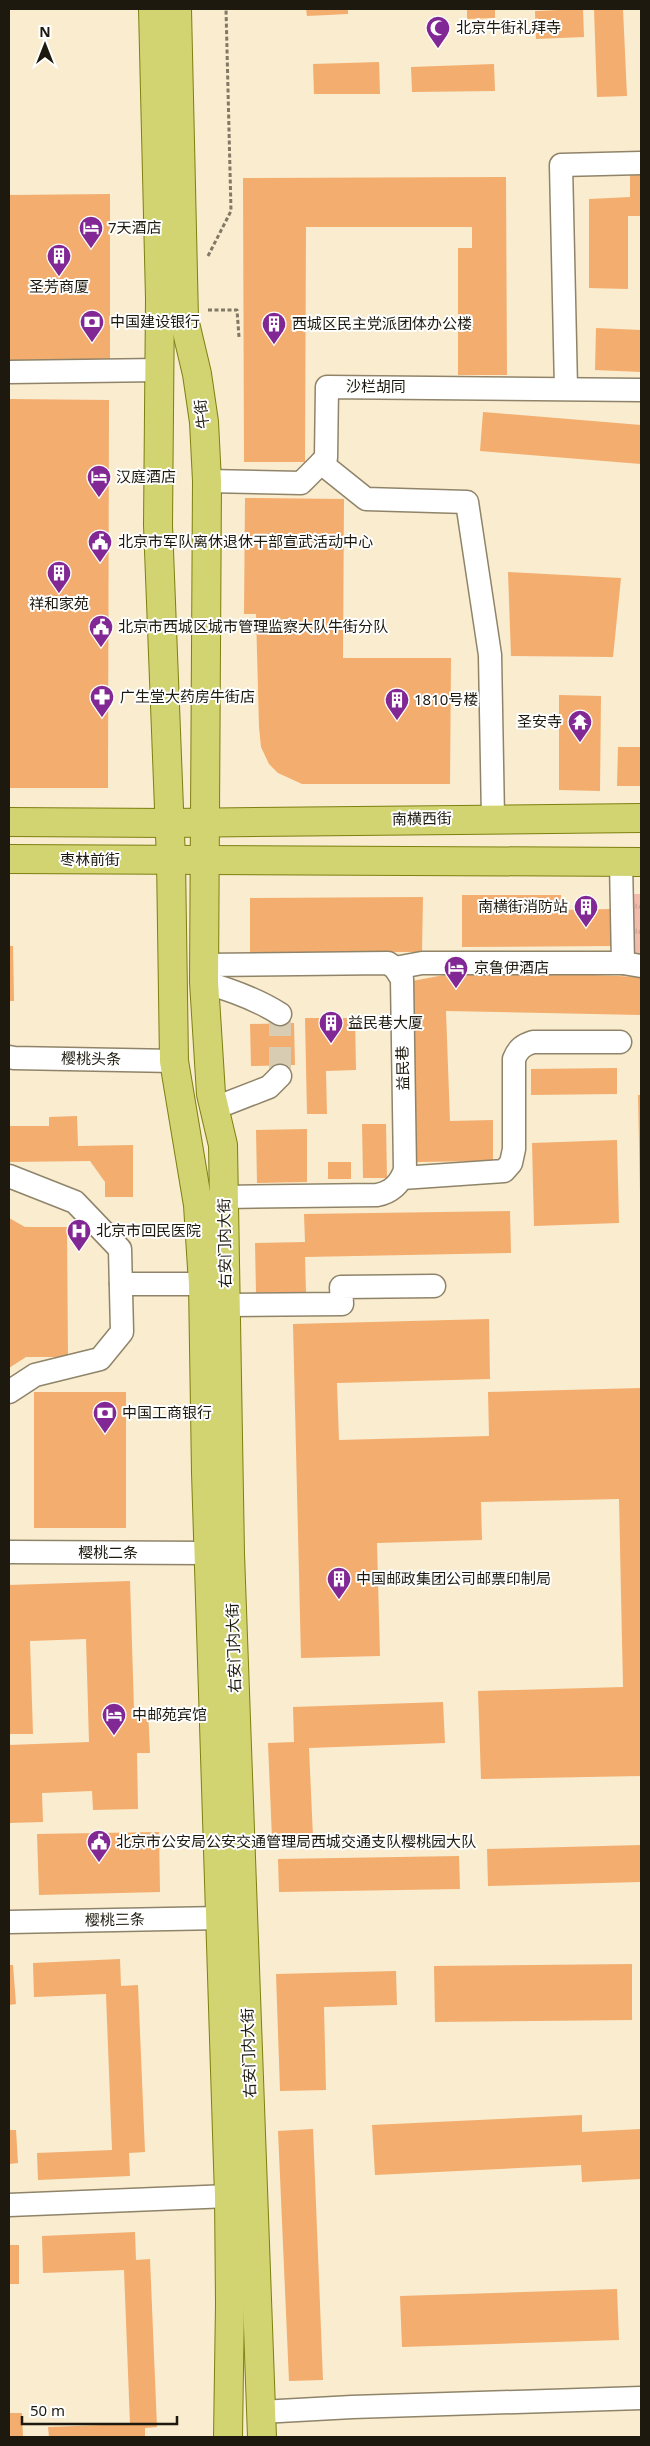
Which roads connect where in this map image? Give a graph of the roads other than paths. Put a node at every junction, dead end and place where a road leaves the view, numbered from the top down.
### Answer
1 (153, 9) edge
2 (177, 9) edge
3 (641, 163) edge
4 (160, 370) junction
5 (9, 372) edge
6 (566, 388) junction
7 (641, 390) edge
8 (321, 463) junction
9 (207, 481) junction
10 (492, 818) junction
11 (641, 818) edge
12 (9, 822) edge
13 (203, 822) junction
14 (170, 823) junction
15 (9, 859) edge
16 (171, 860) junction
17 (204, 860) junction
18 (631, 862) edge
19 (632, 965) edge
20 (396, 968) junction
21 (204, 974) junction
22 (280, 1014) dead end
23 (620, 1042) dead end
24 (9, 1056) edge
25 (174, 1060) junction
26 (280, 1076) dead end
27 (215, 1108) junction
28 (9, 1176) edge
29 (402, 1178) junction
30 (224, 1197) junction
31 (121, 1284) junction
32 (203, 1284) junction
33 (434, 1286) dead end
34 (226, 1305) junction
35 (9, 1392) edge
36 (9, 1552) edge
37 (219, 1553) junction
38 (232, 1917) junction
39 (9, 1922) edge
40 (229, 2196) junction
41 (9, 2205) edge
42 (641, 2398) edge
43 (262, 2425) edge
44 (228, 2437) edge

1 - 4 main road
2 - 9 main road, 牛街
3 - 6 street
4 - 5 street
4 - 14 main road
6 - 7 street
6 - 8 street, 沙栏胡同
8 - 9 street
8 - 10 street
9 - 13 main road, 牛街
10 - 11 main road, 南横西街
10 - 13 main road, 南横西街
12 - 14 main road
13 - 14 main road, 南横西街
13 - 17 main road, 牛街
14 - 16 main road, 右安门内大街
15 - 16 main road, 枣林前街
16 - 17 main road, 枣林前街
16 - 25 main road, 右安门内大街
17 - 18 main road
17 - 21 main road, 右安门内大街
18 - 19 street
19 - 20 street
20 - 21 street
20 - 29 street, 益民巷
21 - 22 street
21 - 27 main road, 右安门内大街
23 - 29 street
24 - 25 street, 樱桃头条
25 - 32 main road, 右安门内大街
26 - 27 street
27 - 30 main road, 右安门内大街
28 - 31 street
29 - 30 street
30 - 34 main road, 右安门内大街
31 - 32 street
31 - 35 street
32 - 37 main road, 右安门内大街
33 - 34 street
34 - 37 main road, 右安门内大街
36 - 37 street, 樱桃二条
37 - 38 main road, 右安门内大街
38 - 39 street, 樱桃三条
38 - 40 main road, 右安门内大街
38 - 43 main road, 右安门内大街
40 - 41 street
40 - 44 main road, 右安门内大街
42 - 43 street

